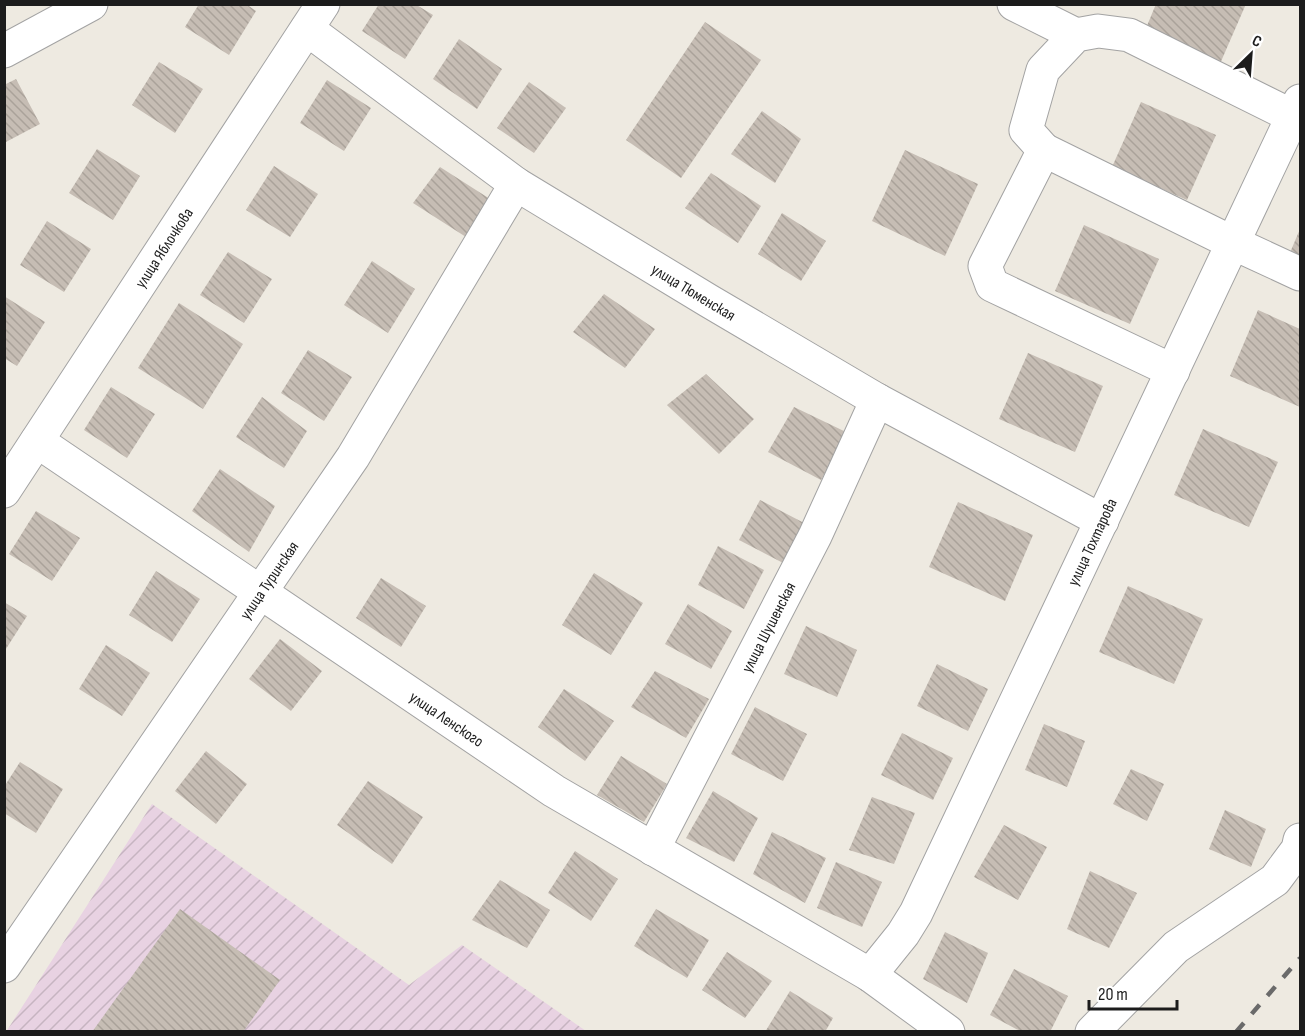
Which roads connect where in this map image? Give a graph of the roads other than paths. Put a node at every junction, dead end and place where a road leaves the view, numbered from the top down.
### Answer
1 (91, 4) edge
2 (1014, 4) edge
3 (315, 17) edge
4 (1076, 35) junction
5 (4, 51) edge
6 (1298, 112) edge
7 (1044, 150) junction
8 (516, 184) junction
9 (1233, 243) junction
10 (1300, 274) edge
11 (1173, 371) junction
12 (877, 400) junction
13 (37, 441) junction
14 (4, 491) edge
15 (1102, 521) junction
16 (260, 592) junction
17 (1300, 840) edge
18 (653, 849) junction
19 (4, 966) edge
20 (870, 975) junction
21 (948, 1032) edge
22 (1092, 1032) edge

1 - 5 street
2 - 4 street
3 - 8 street, улица Тюменская
3 - 13 street, улица Яблочкова
4 - 6 street
4 - 7 street
6 - 9 street, улица Тохтарова
7 - 9 street
7 - 11 street
8 - 12 street, улица Тюменская
8 - 16 street, улица Туринская
9 - 10 street
9 - 11 street, улица Тохтарова
11 - 15 street, улица Тохтарова
12 - 15 street, улица Тюменская
12 - 18 street, улица Шушенская
13 - 14 street, улица Яблочкова
13 - 16 street, улица Ленского
15 - 20 street, улица Тохтарова
16 - 18 street, улица Ленского
16 - 19 street, улица Туринская
17 - 22 street
18 - 20 street, улица Ленского
20 - 21 street, улица Ленского

